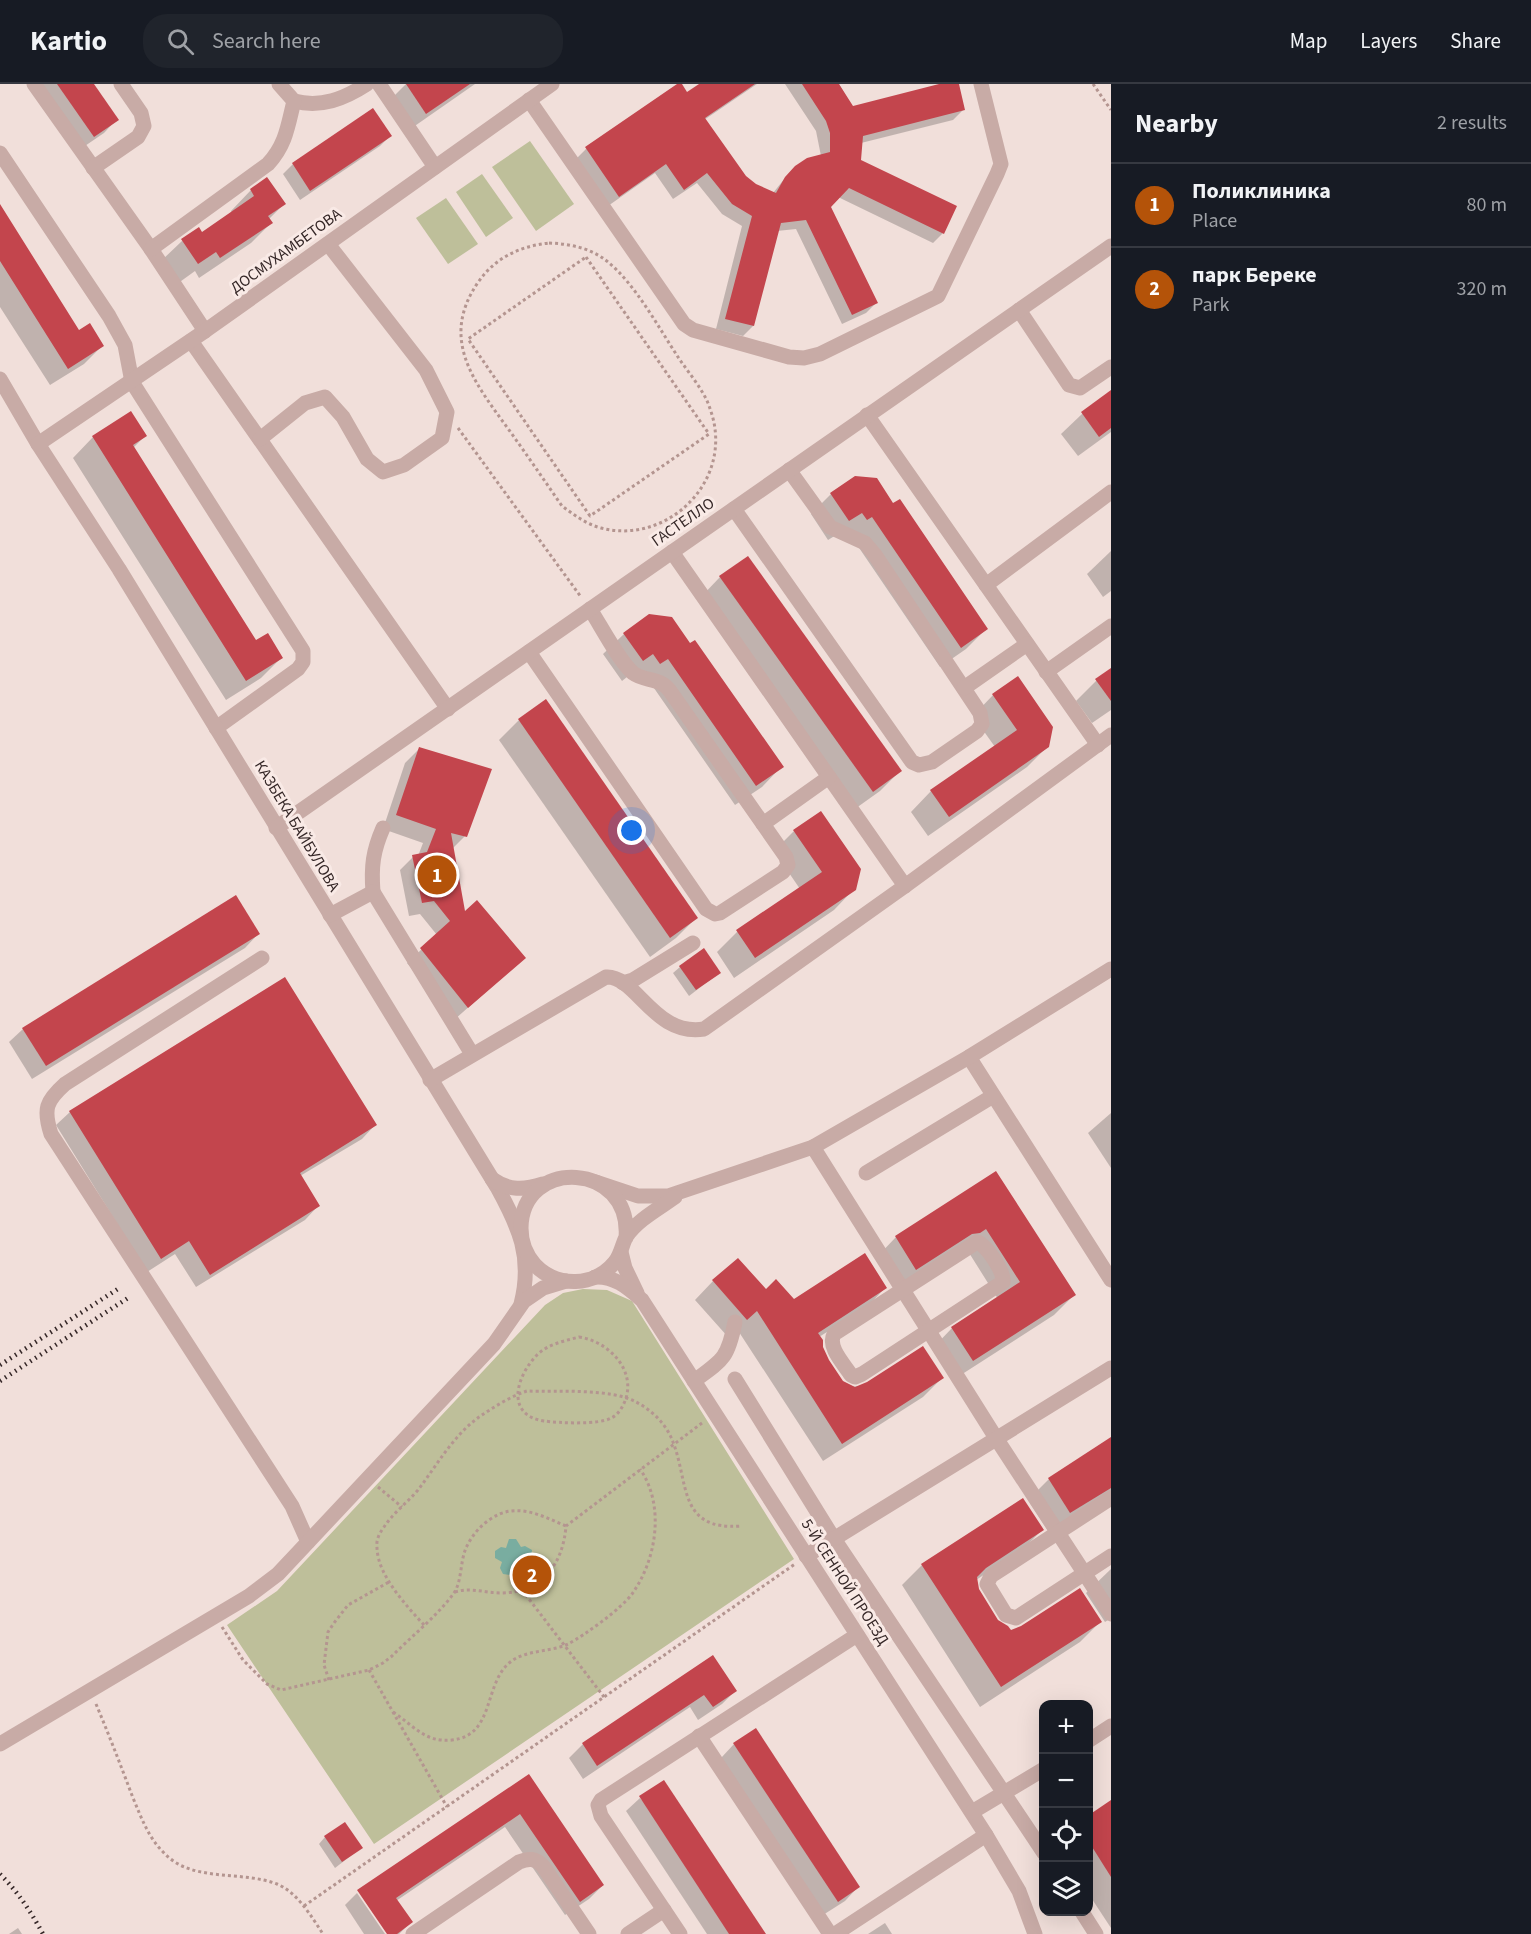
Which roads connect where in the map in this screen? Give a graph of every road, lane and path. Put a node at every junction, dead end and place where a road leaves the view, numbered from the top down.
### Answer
1 (34, 84) edge
2 (121, 84) edge
3 (279, 84) edge
4 (367, 84) edge
5 (379, 84) edge
6 (552, 84) edge
7 (981, 84) edge
8 (1093, 84) edge
9 (529, 100) junction
10 (294, 101) junction
11 (1111, 110) edge
12 (0, 153) edge
13 (435, 167) junction
14 (93, 168) junction
15 (327, 243) junction
16 (1111, 246) edge
17 (151, 249) junction
18 (628, 283) joint
19 (1019, 310) junction
20 (205, 331) junction
21 (191, 341) junction
22 (1111, 367) edge
23 (0, 379) edge
24 (132, 382) junction
25 (447, 411) junction
26 (867, 416) junction
27 (709, 434) joint
28 (260, 439) junction
29 (38, 444) junction
30 (789, 470) junction
31 (1111, 492) edge
32 (734, 509) junction
33 (672, 552) junction
34 (986, 585) junction
35 (590, 609) junction
36 (1111, 626) edge
37 (1027, 644) junction
38 (529, 652) junction
39 (1047, 672) junction
40 (964, 688) junction
41 (448, 709) junction
42 (216, 728) junction
43 (1111, 735) edge
44 (1098, 745) junction
45 (829, 777) junction
46 (763, 824) junction
47 (276, 828) junction
48 (383, 828) dead end
49 (905, 886) junction
50 (373, 892) junction
51 (330, 915) junction
52 (693, 942) dead end
53 (262, 958) dead end
54 (1110, 972) edge
55 (623, 983) junction
56 (472, 1054) junction
57 (969, 1057) junction
58 (430, 1080) junction
59 (993, 1096) junction
60 (813, 1147) junction
61 (866, 1173) dead end
62 (492, 1179) junction
63 (549, 1182) junction
64 (596, 1182) junction
65 (682, 1192) junction
66 (522, 1237) junction
67 (623, 1245) junction
68 (595, 1277) junction
69 (1111, 1280) edge
70 (566, 1281) junction
71 (902, 1290) junction
72 (642, 1300) junction
73 (521, 1304) junction
74 (735, 1322) dead end
75 (928, 1331) junction
76 (1111, 1368) edge
77 (735, 1379) dead end
78 (694, 1381) junction
79 (517, 1394) junction
80 (626, 1398) junction
81 (714, 1414) junction
82 (996, 1438) junction
83 (674, 1443) junction
84 (640, 1469) junction
85 (367, 1477) junction
86 (1111, 1498) edge
87 (402, 1507) junction
88 (741, 1526) dead end
89 (566, 1527) junction
90 (1058, 1532) junction
91 (834, 1539) junction
92 (308, 1542) junction
93 (806, 1556) junction
94 (1111, 1556) edge
95 (1085, 1573) junction
96 (389, 1582) junction
97 (522, 1590) junction
98 (455, 1592) junction
99 (1111, 1614) edge
100 (215, 1616) junction
101 (424, 1625) junction
102 (857, 1635) junction
103 (564, 1645) junction
104 (369, 1670) junction
105 (329, 1680) junction
106 (91, 1691) junction
107 (604, 1697) junction
108 (393, 1712) junction
109 (1111, 1726) edge
110 (699, 1736) junction
111 (1093, 1738) edge
112 (0, 1744) edge
113 (1039, 1772) edge
114 (1005, 1793) junction
115 (447, 1806) junction
116 (972, 1812) junction
117 (986, 1835) junction
118 (1039, 1844) edge
119 (304, 1906) junction
120 (664, 1910) junction
121 (1085, 1916) edge
122 (323, 1934) edge
123 (412, 1934) edge
124 (589, 1934) edge
125 (628, 1934) edge
126 (680, 1934) edge
127 (830, 1934) edge
128 (835, 1934) edge
129 (1035, 1934) edge
130 (1096, 1934) edge

1 - 14 street
2 - 14 street
3 - 10 street
4 - 10 street
5 - 13 street
6 - 9 street, ДОСМУХАМБЕТОВА
7 - 9 street
8 - 11 path
9 - 13 street, ДОСМУХАМБЕТОВА
10 - 17 street
12 - 24 street
13 - 15 street, ДОСМУХАМБЕТОВА
14 - 17 street
15 - 20 street, ДОСМУХАМБЕТОВА
15 - 25 street
16 - 19 street, ГАСТЕЛЛО
17 - 20 street
18 - 18 path
19 - 22 street
19 - 26 street, ГАСТЕЛЛО
20 - 21 street, ДОСМУХАМБЕТОВА
21 - 24 street, ДОСМУХАМБЕТОВА
21 - 28 street
23 - 29 street, КАЗБЕКА БАЙБУЛОВА
24 - 29 street, ДОСМУХАМБЕТОВА
24 - 42 street
25 - 28 street
25 - 35 path
26 - 30 street, ГАСТЕЛЛО
26 - 34 street
27 - 27 path
28 - 41 street
29 - 42 street, КАЗБЕКА БАЙБУЛОВА
30 - 32 street, ГАСТЕЛЛО
30 - 40 street
31 - 34 street
32 - 33 street, ГАСТЕЛЛО
32 - 40 street
33 - 35 street, ГАСТЕЛЛО
33 - 45 street
34 - 37 street
35 - 38 street, ГАСТЕЛЛО
35 - 46 street
36 - 39 street
37 - 39 street
37 - 40 street
38 - 41 street, ГАСТЕЛЛО
38 - 46 street
39 - 44 street
41 - 47 street, ГАСТЕЛЛО
42 - 47 street, КАЗБЕКА БАЙБУЛОВА
43 - 44 street
44 - 49 street
45 - 46 street
45 - 49 street
47 - 51 street, КАЗБЕКА БАЙБУЛОВА
48 - 50 street
49 - 55 street
50 - 51 street
50 - 56 street
51 - 58 street, КАЗБЕКА БАЙБУЛОВА
52 - 55 street
53 - 92 street
54 - 57 street
55 - 56 street
56 - 58 street
57 - 59 street
57 - 60 street
58 - 62 street, КАЗБЕКА БАЙБУЛОВА
59 - 61 street
59 - 69 street
60 - 65 street
60 - 71 street
62 - 63 street
62 - 66 street, КАЗБЕКА БАЙБУЛОВА
63 - 64 street
63 - 66 street
64 - 65 street
64 - 67 street
65 - 67 street
66 - 70 street
66 - 73 street, КАЗБЕКА БАЙБУЛОВА
67 - 68 street
67 - 72 street
68 - 70 street
68 - 72 street, 5-Й СЕННОЙ ПРОЕЗД
70 - 73 street
71 - 75 street
71 - 75 street
71 - 75 street
72 - 78 street, 5-Й СЕННОЙ ПРОЕЗД
73 - 85 street
74 - 78 street
75 - 82 street
76 - 82 street
77 - 91 street
78 - 81 street, 5-Й СЕННОЙ ПРОЕЗД
79 - 80 path
79 - 80 path
79 - 80 path
79 - 87 path
80 - 83 path
81 - 83 path
81 - 93 street, 5-Й СЕННОЙ ПРОЕЗД
82 - 90 street
82 - 91 street
83 - 84 path
83 - 88 path
84 - 89 path
84 - 103 path
85 - 87 path
85 - 92 street
86 - 90 street
87 - 96 path
89 - 97 path
89 - 98 path
90 - 95 street
90 - 95 street
91 - 93 street
91 - 114 street
92 - 100 street
93 - 102 street, 5-Й СЕННОЙ ПРОЕЗД
93 - 107 path
94 - 95 street
95 - 99 street
96 - 101 path
96 - 105 path
97 - 98 path
97 - 103 path
98 - 101 path
100 - 105 path
100 - 106 street
101 - 104 path
102 - 110 street
102 - 116 street, 5-Й СЕННОЙ ПРОЕЗД
103 - 107 path
103 - 108 path
104 - 105 path
104 - 108 path
106 - 112 street
106 - 119 path
107 - 115 path
108 - 115 path
109 - 111 street
110 - 120 street
110 - 127 street
113 - 114 street
114 - 116 street
114 - 118 street
115 - 119 path
116 - 117 street, 5-Й СЕННОЙ ПРОЕЗД
117 - 128 street
117 - 129 street, 5-Й СЕННОЙ ПРОЕЗД
119 - 122 path
120 - 125 street
120 - 126 street
121 - 130 street
123 - 124 street

